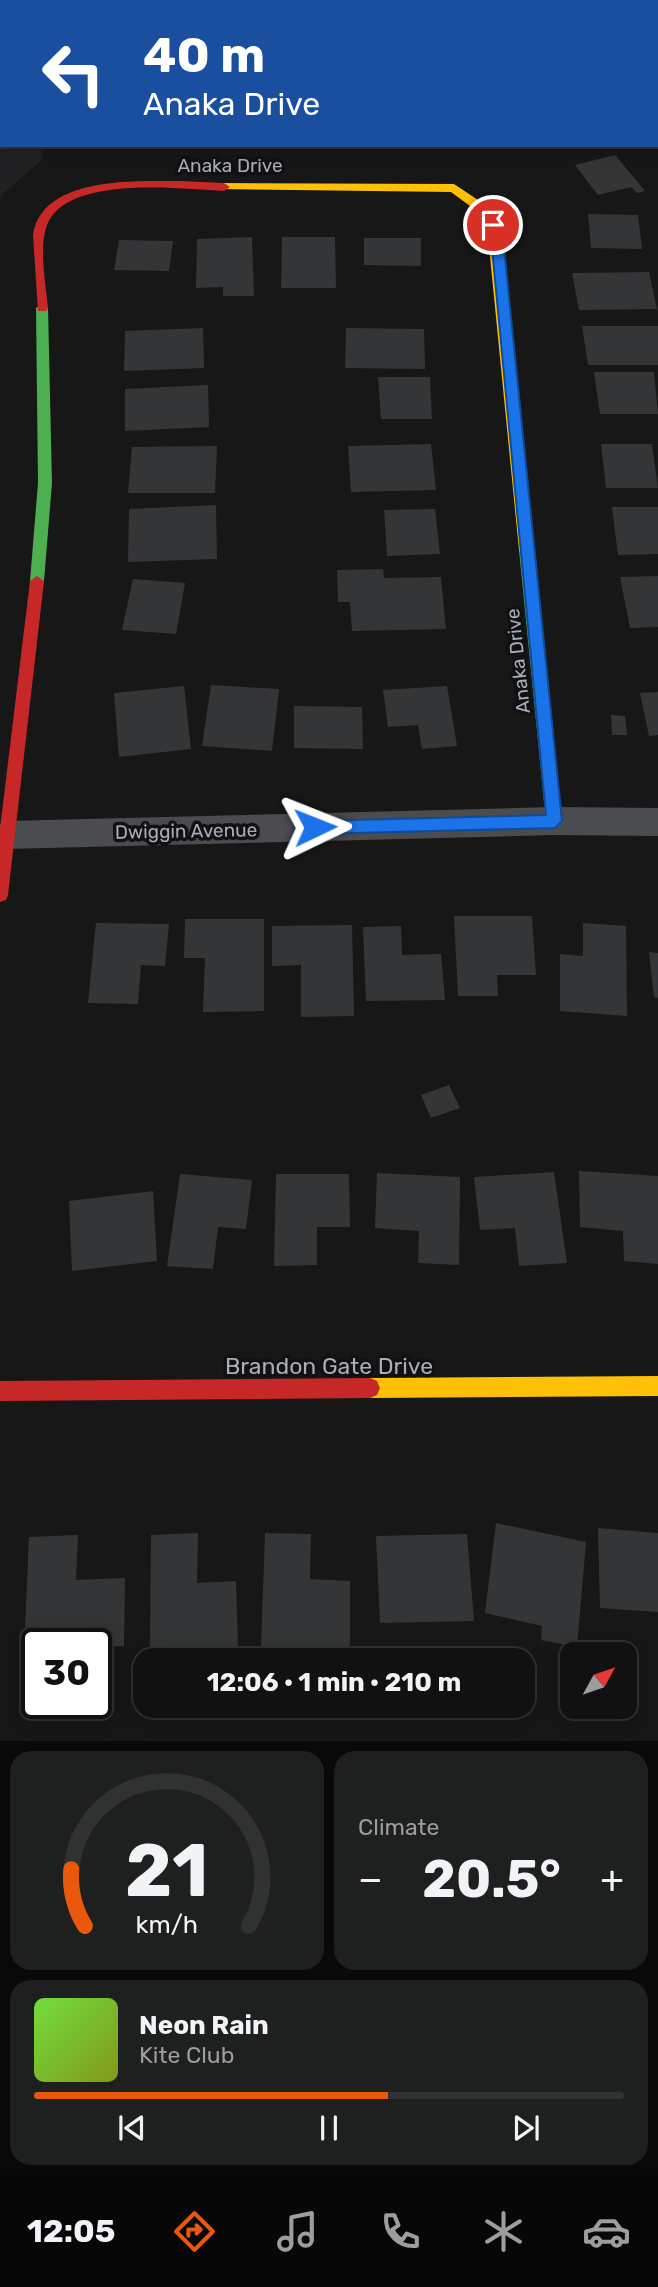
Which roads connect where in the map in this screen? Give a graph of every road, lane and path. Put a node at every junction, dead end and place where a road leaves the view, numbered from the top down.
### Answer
1 (555, 821) junction
2 (658, 822) edge
3 (7, 835) junction
4 (0, 895) edge
5 (658, 1386) edge
6 (0, 1391) edge

1 - 2 street, Dwiggin Avenue
1 - 3 street, Dwiggin Avenue
1 - 3 street, Anaka Drive
3 - 4 street, Anaka Drive
5 - 6 street, Brandon Gate Drive

